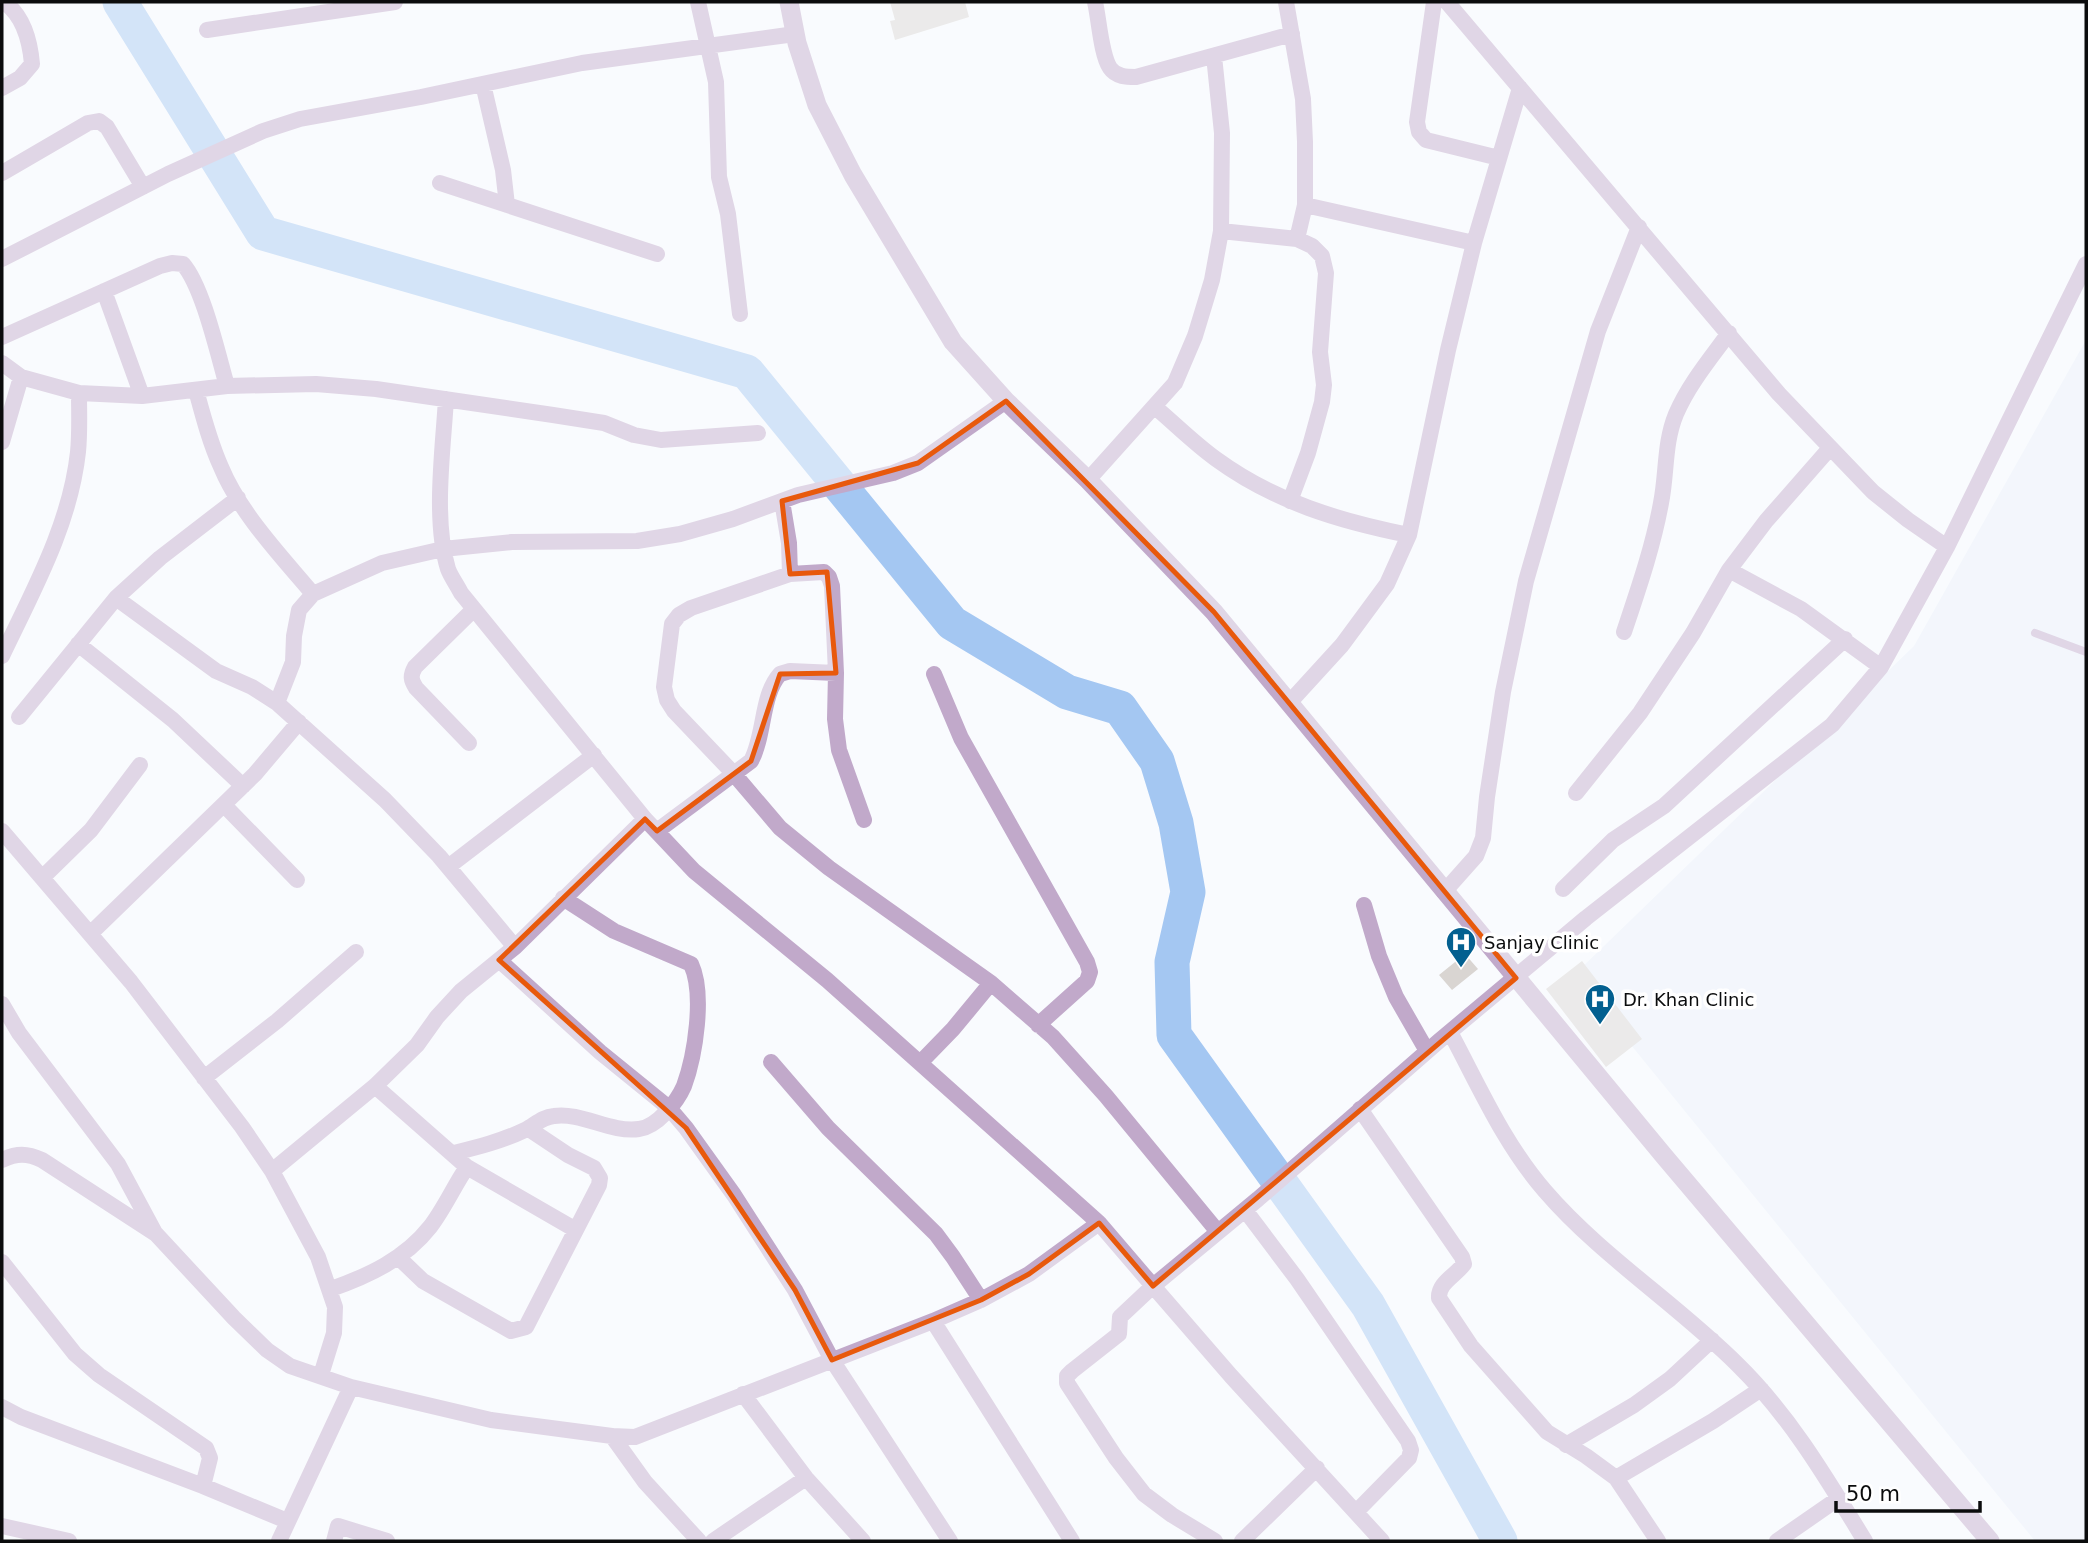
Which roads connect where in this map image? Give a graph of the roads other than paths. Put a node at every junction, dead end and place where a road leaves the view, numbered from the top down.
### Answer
1 (4, 2) edge
2 (395, 2) edge
3 (698, 2) edge
4 (789, 2) edge
5 (1095, 2) edge
6 (1286, 2) edge
7 (1434, 2) edge
8 (1447, 2) edge
9 (206, 30) dead end
10 (795, 34) junction
11 (1292, 34) junction
12 (708, 47) junction
13 (1213, 56) junction
14 (483, 84) junction
15 (2, 88) edge
16 (1520, 88) junction
17 (1499, 158) junction
18 (2, 173) edge
19 (440, 183) dead end
20 (143, 187) junction
21 (507, 205) junction
22 (1305, 205) junction
23 (1639, 227) junction
24 (1221, 231) junction
25 (1297, 239) junction
26 (1474, 243) junction
27 (657, 254) dead end
28 (2, 259) edge
29 (2086, 264) edge
30 (104, 291) junction
31 (740, 314) dead end
32 (1729, 333) junction
33 (2, 337) edge
34 (2, 363) edge
35 (21, 377) junction
36 (227, 386) junction
37 (196, 390) junction
38 (79, 393) junction
39 (142, 396) junction
40 (446, 399) junction
41 (1006, 401) junction
42 (1156, 407) junction
43 (758, 433) dead end
44 (2, 442) edge
45 (1830, 448) junction
46 (1088, 480) junction
47 (238, 498) junction
48 (790, 498) junction
49 (1290, 501) junction
50 (1409, 535) junction
51 (1947, 547) junction
52 (443, 549) junction
53 (1729, 570) junction
54 (790, 574) junction
55 (313, 594) junction
56 (116, 598) junction
57 (474, 608) junction
58 (1624, 632) dead end
59 (2035, 633) dead end
60 (1844, 639) junction
61 (78, 644) junction
62 (2086, 652) edge
63 (2, 656) edge
64 (1881, 667) junction
65 (836, 673) junction
66 (934, 674) dead end
67 (277, 703) junction
68 (1289, 703) junction
69 (19, 717) dead end
70 (299, 722) junction
71 (469, 743) dead end
72 (594, 755) junction
73 (140, 765) dead end
74 (734, 774) junction
75 (243, 786) junction
76 (1576, 793) dead end
77 (224, 804) junction
78 (864, 820) dead end
79 (651, 825) junction
80 (2, 831) edge
81 (448, 867) junction
82 (42, 878) junction
83 (297, 880) dead end
84 (1563, 890) dead end
85 (1444, 891) junction
86 (563, 898) junction
87 (1364, 905) dead end
88 (90, 934) junction
89 (515, 947) junction
90 (356, 952) dead end
91 (499, 960) junction
92 (1516, 978) junction
93 (991, 983) junction
94 (2, 1004) edge
95 (1038, 1025) junction
96 (1450, 1032) junction
97 (1427, 1051) junction
98 (771, 1062) dead end
99 (919, 1063) junction
100 (204, 1078) junction
101 (375, 1086) junction
102 (669, 1108) junction
103 (1360, 1109) junction
104 (529, 1129) junction
105 (454, 1153) junction
106 (2, 1160) edge
107 (467, 1167) junction
108 (272, 1171) junction
109 (1244, 1210) junction
110 (1099, 1223) junction
111 (576, 1230) junction
112 (1218, 1232) junction
113 (156, 1234) junction
114 (398, 1257) junction
115 (2, 1262) edge
116 (1153, 1286) junction
117 (331, 1289) junction
118 (981, 1300) junction
119 (933, 1321) junction
120 (1712, 1340) junction
121 (832, 1360) junction
122 (321, 1375) junction
123 (351, 1387) junction
124 (1761, 1389) junction
125 (743, 1394) junction
126 (2, 1407) edge
127 (612, 1436) junction
128 (1566, 1445) junction
129 (1317, 1468) junction
130 (806, 1478) junction
131 (1615, 1478) junction
132 (203, 1486) junction
133 (1839, 1498) junction
134 (1356, 1512) junction
135 (287, 1521) junction
136 (2, 1526) edge
137 (69, 1541) edge
138 (279, 1541) edge
139 (334, 1541) edge
140 (387, 1541) edge
141 (699, 1541) edge
142 (713, 1541) edge
143 (863, 1541) edge
144 (950, 1541) edge
145 (1072, 1541) edge
146 (1215, 1541) edge
147 (1242, 1541) edge
148 (1382, 1541) edge
149 (1658, 1541) edge
150 (1777, 1541) edge
151 (1865, 1541) edge
152 (1990, 1541) edge

1 - 15 street
2 - 9 street
3 - 12 street
4 - 10 street
5 - 13 street
6 - 11 street
7 - 17 street
8 - 16 street
10 - 12 street
10 - 41 street
11 - 13 street
11 - 22 street
12 - 14 street
12 - 31 street
13 - 24 street
14 - 20 street
14 - 21 street
16 - 17 street
16 - 23 street
17 - 26 street
18 - 20 street
19 - 21 street
20 - 28 street
21 - 27 street
22 - 25 street
22 - 26 street
23 - 32 street
23 - 85 street
24 - 25 street
24 - 42 street
25 - 49 street
26 - 50 street
29 - 51 street
30 - 33 street
30 - 36 street
30 - 39 street
32 - 45 street
32 - 58 street
34 - 35 street
35 - 38 street
35 - 44 street
36 - 37 street
36 - 40 street
37 - 39 street
37 - 47 street
38 - 39 street
38 - 63 street
40 - 43 street
40 - 52 street
41 - 46 street
41 - 48 street
42 - 46 street
42 - 49 street
45 - 51 street
45 - 53 street
46 - 68 street
47 - 55 street
47 - 56 street
48 - 52 street
48 - 54 street
49 - 50 street
50 - 68 street
51 - 64 street
52 - 55 street
52 - 57 street
53 - 60 street
53 - 76 street
54 - 65 street
54 - 74 street
55 - 67 street
56 - 61 street
56 - 67 street
57 - 71 street
57 - 72 street
59 - 62 lane
60 - 64 street
60 - 84 street
61 - 69 street
61 - 75 street
64 - 92 street
65 - 74 street
65 - 78 street
66 - 95 street
67 - 70 street
68 - 85 street
70 - 75 street
70 - 81 street
72 - 79 street
72 - 81 street
73 - 82 street
74 - 79 street
74 - 93 street
75 - 77 street
77 - 83 street
77 - 88 street
79 - 86 street
79 - 99 street
80 - 82 street
81 - 89 street
82 - 88 street
85 - 92 street
86 - 89 street
86 - 102 street
87 - 97 street
88 - 100 street
89 - 91 street
90 - 100 street
91 - 101 street
91 - 102 street
92 - 96 street
92 - 152 street
93 - 95 street
93 - 99 street
94 - 113 street
95 - 112 street
96 - 97 street
96 - 120 street
97 - 103 street
98 - 118 street
99 - 110 street
100 - 108 street
101 - 105 street
101 - 108 street
102 - 104 street
102 - 121 street
103 - 109 street
103 - 128 street
104 - 105 street
104 - 111 street
105 - 107 street
106 - 113 street
107 - 111 street
107 - 114 street
108 - 117 street
109 - 112 street
109 - 134 street
110 - 116 street
110 - 118 street
111 - 114 street
112 - 116 street
113 - 122 street
114 - 117 street
115 - 132 street
116 - 129 street
116 - 146 street
117 - 122 street
118 - 119 street
119 - 121 street
119 - 145 street
120 - 124 street
120 - 128 street
121 - 125 street
121 - 144 street
122 - 123 street
123 - 127 street
123 - 135 street
124 - 131 street
124 - 133 street
125 - 127 street
125 - 130 street
126 - 132 street
127 - 141 street
128 - 131 street
129 - 134 street
129 - 147 street
130 - 142 street
130 - 143 street
131 - 149 street
132 - 135 street
133 - 150 street
133 - 151 street
134 - 148 street
135 - 138 street
136 - 137 street
139 - 140 street

